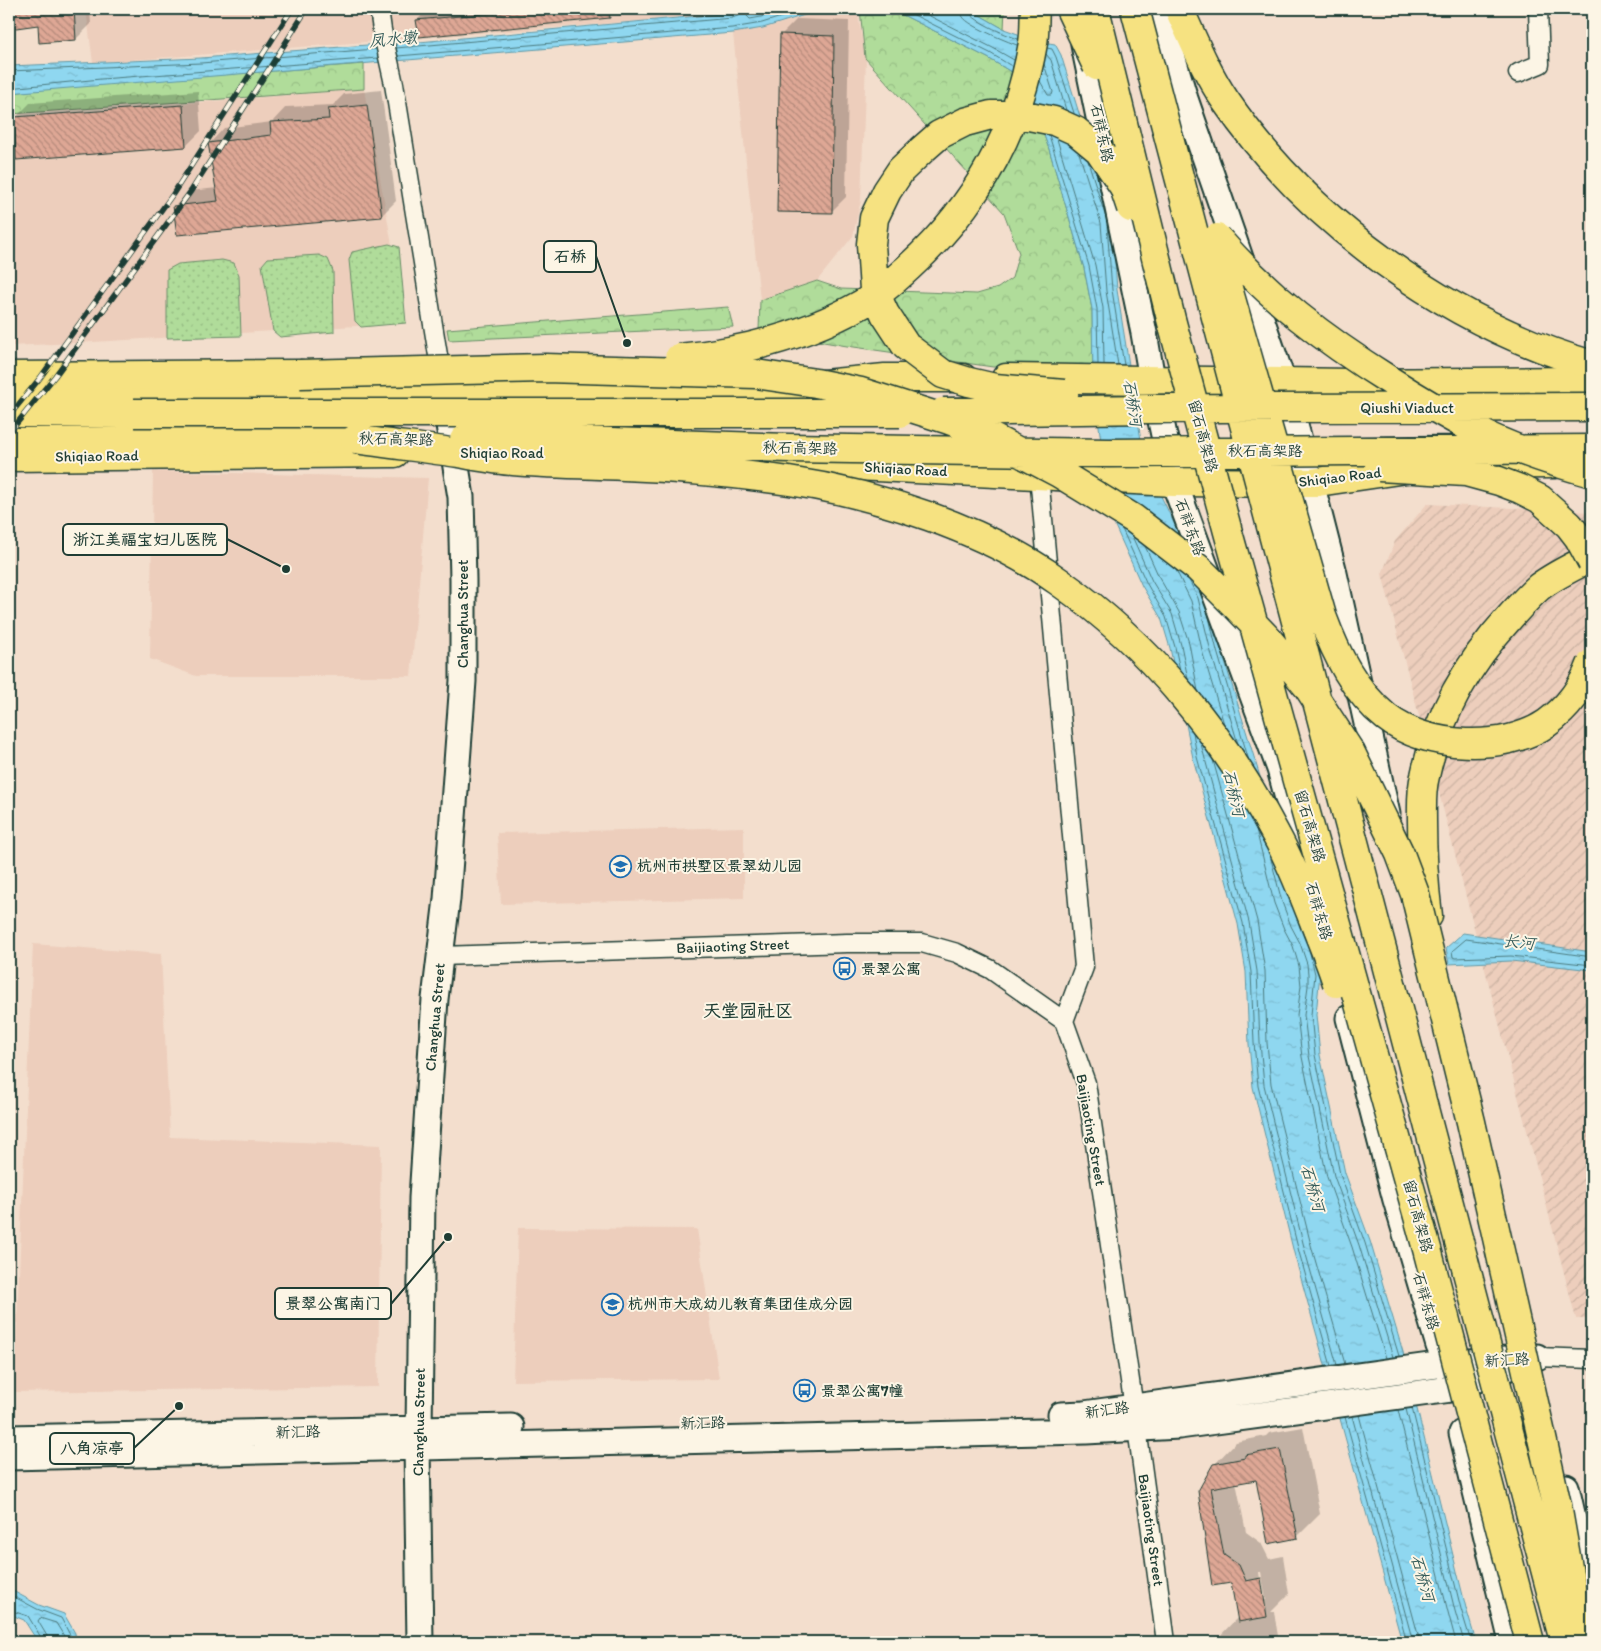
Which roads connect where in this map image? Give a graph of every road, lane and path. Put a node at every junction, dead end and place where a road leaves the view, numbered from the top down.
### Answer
1 (379, 9) edge
2 (1035, 9) edge
3 (1070, 9) edge
4 (1076, 9) edge
5 (1095, 9) edge
6 (1135, 9) edge
7 (1158, 9) edge
8 (1179, 9) edge
9 (1538, 9) edge
10 (1147, 59) junction
11 (1518, 73) dead end
12 (1592, 365) edge
13 (545, 368) junction
14 (9, 376) edge
15 (1144, 379) junction
16 (1592, 381) edge
17 (1283, 382) junction
18 (444, 394) junction
19 (9, 396) edge
20 (1592, 407) edge
21 (1222, 408) junction
22 (9, 413) edge
23 (355, 439) junction
24 (9, 442) edge
25 (1592, 449) edge
26 (454, 452) junction
27 (1109, 452) junction
28 (9, 457) edge
29 (1592, 464) edge
30 (1592, 473) edge
31 (1039, 475) junction
32 (1169, 482) junction
33 (1311, 483) junction
34 (1228, 532) junction
35 (1592, 557) edge
36 (1592, 562) edge
37 (1592, 663) edge
38 (440, 956) junction
39 (1432, 962) junction
40 (1064, 1022) junction
41 (1427, 1249) junction
42 (1537, 1357) junction
43 (1592, 1359) edge
44 (1444, 1364) junction
45 (1451, 1389) junction
46 (1135, 1418) junction
47 (9, 1438) edge
48 (418, 1438) junction
49 (9, 1457) edge
50 (1592, 1602) edge
51 (420, 1642) edge
52 (1166, 1642) edge
53 (1512, 1642) edge
54 (1530, 1642) edge
55 (1565, 1642) edge
56 (1581, 1642) edge

1 - 18 street
2 - 13 main road, bridge
3 - 30 main road, bridge
4 - 15 street, 石祥东路
5 - 34 main road, 留石高架路, bridge
6 - 10 main road, bridge
7 - 17 street
8 - 12 main road
9 - 11 street
10 - 37 main road, bridge
10 - 55 main road, bridge
13 - 14 main road, bridge
13 - 39 main road, bridge
15 - 17 main road
15 - 18 main road
15 - 32 street, 石祥东路
16 - 17 main road
17 - 33 street
18 - 19 main road
18 - 26 street, Changhua Street
20 - 21 main road, Qiushi Viaduct, bridge
21 - 22 main road, 秋石高架路, bridge
21 - 34 main road, bridge
23 - 24 main road, 秋石高架路
23 - 27 main road, 秋石高架路, bridge
23 - 41 main road, bridge
25 - 27 main road, 秋石高架路, bridge
26 - 28 main road, Shiqiao Road
26 - 31 main road, Shiqiao Road
26 - 38 street, Changhua Street
27 - 36 main road, bridge
29 - 33 main road, Shiqiao Road
31 - 32 main road, Shiqiao Road
31 - 40 street
32 - 33 main road, Shiqiao Road
32 - 44 street, 石祥东路
33 - 42 street
34 - 41 main road, 留石高架路, bridge
35 - 39 main road, bridge
38 - 40 street, Baijiaoting Street
38 - 48 street, Changhua Street
39 - 56 main road, bridge
40 - 46 street, Baijiaoting Street
41 - 54 main road, 留石高架路, bridge
42 - 43 street
42 - 44 street, 新汇路
42 - 45 street, 新汇路
42 - 50 street
44 - 45 street, 石祥东路
44 - 46 street, 新汇路
45 - 46 street, 新汇路
45 - 53 street, 石祥东路
46 - 48 street, 新汇路
46 - 52 street, Baijiaoting Street
47 - 48 street, 新汇路
48 - 49 street, 新汇路
48 - 51 street, Changhua Street

